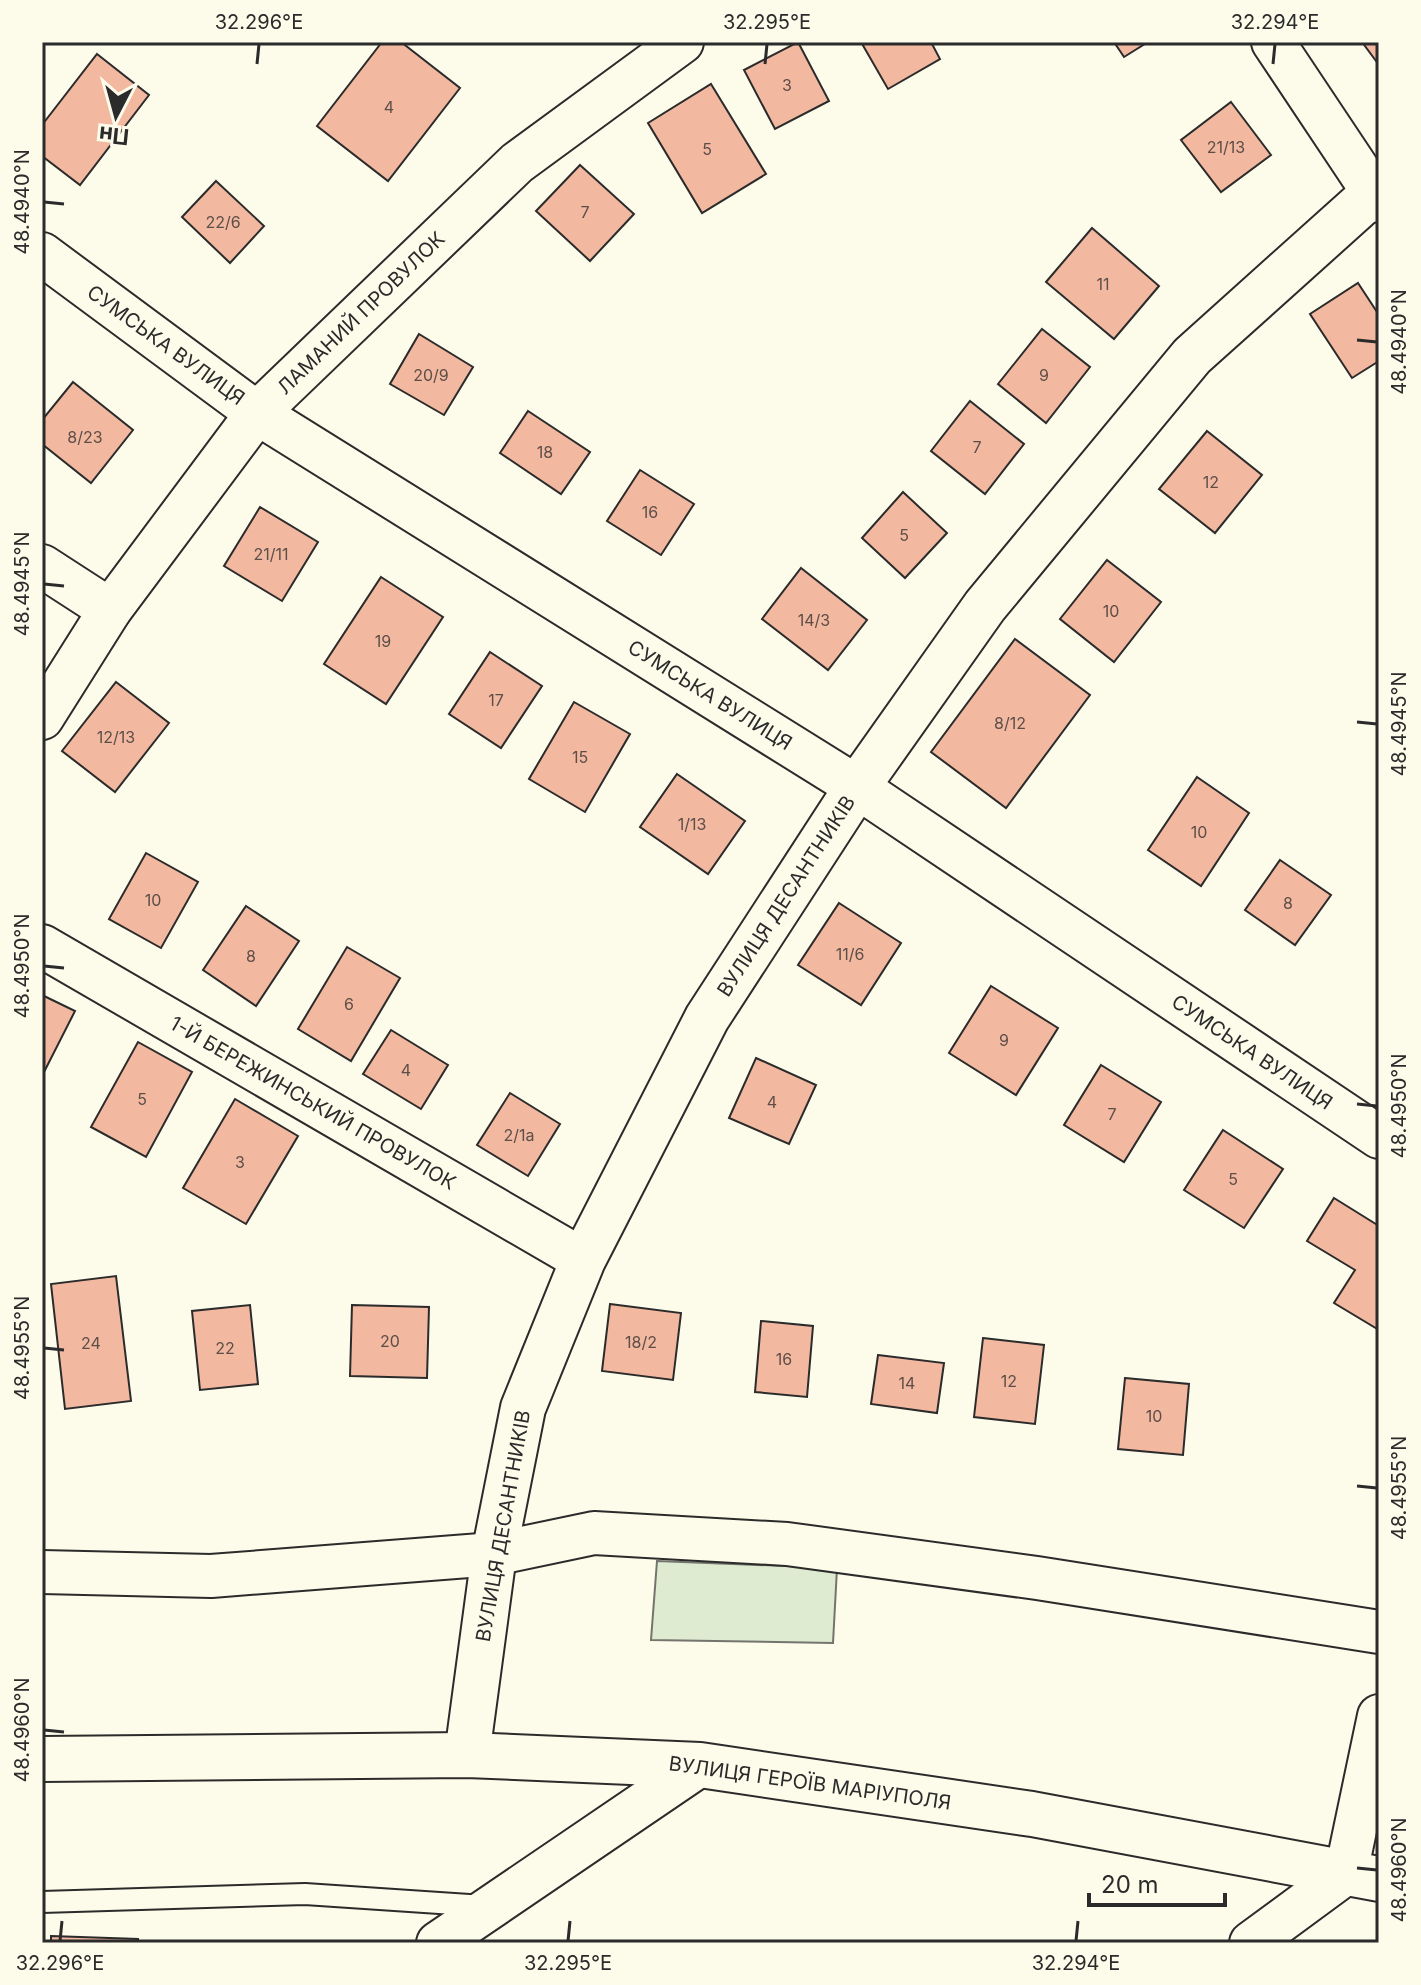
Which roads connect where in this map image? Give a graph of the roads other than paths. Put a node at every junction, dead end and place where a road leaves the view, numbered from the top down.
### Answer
1 (682, 42) edge
2 (1273, 42) edge
3 (1377, 194) edge
4 (42, 254) edge
5 (257, 413) junction
6 (42, 566) edge
7 (110, 610) junction
8 (42, 718) edge
9 (857, 787) junction
10 (42, 946) edge
11 (1379, 1137) edge
12 (583, 1260) junction
13 (494, 1554) junction
14 (42, 1572) edge
15 (1379, 1632) edge
16 (1379, 1716) edge
17 (467, 1755) junction
18 (42, 1759) edge
19 (700, 1765) junction
20 (1363, 1876) edge
21 (42, 1902) edge
22 (492, 1906) junction
23 (438, 1943) edge
24 (1251, 1943) edge

1 - 5 street, ЛАМАНИЙ ПРОВУЛОК
2 - 3 street
3 - 9 street, ВУЛИЦЯ ДЕСАНТНИКІВ
4 - 5 street, СУМСЬКА ВУЛИЦЯ
5 - 7 street, ЛАМАНИЙ ПРОВУЛОК
5 - 9 street, СУМСЬКА ВУЛИЦЯ
6 - 7 street
7 - 8 street, ЛАМАНИЙ ПРОВУЛОК
9 - 11 street, СУМСЬКА ВУЛИЦЯ
9 - 12 street, ВУЛИЦЯ ДЕСАНТНИКІВ
10 - 12 street, 1-Й БЕРЕЖИНСЬКИЙ ПРОВУЛОК
12 - 13 street, ВУЛИЦЯ ДЕСАНТНИКІВ
13 - 14 street
13 - 15 street
13 - 17 street, ВУЛИЦЯ ДЕСАНТНИКІВ
16 - 20 street
17 - 18 street, ВУЛИЦЯ ГЕРОЇВ МАРІУПОЛЯ
17 - 19 street, ВУЛИЦЯ ГЕРОЇВ МАРІУПОЛЯ
19 - 20 street, ВУЛИЦЯ ГЕРОЇВ МАРІУПОЛЯ
19 - 22 street
20 - 24 street
21 - 22 lane
22 - 23 street

